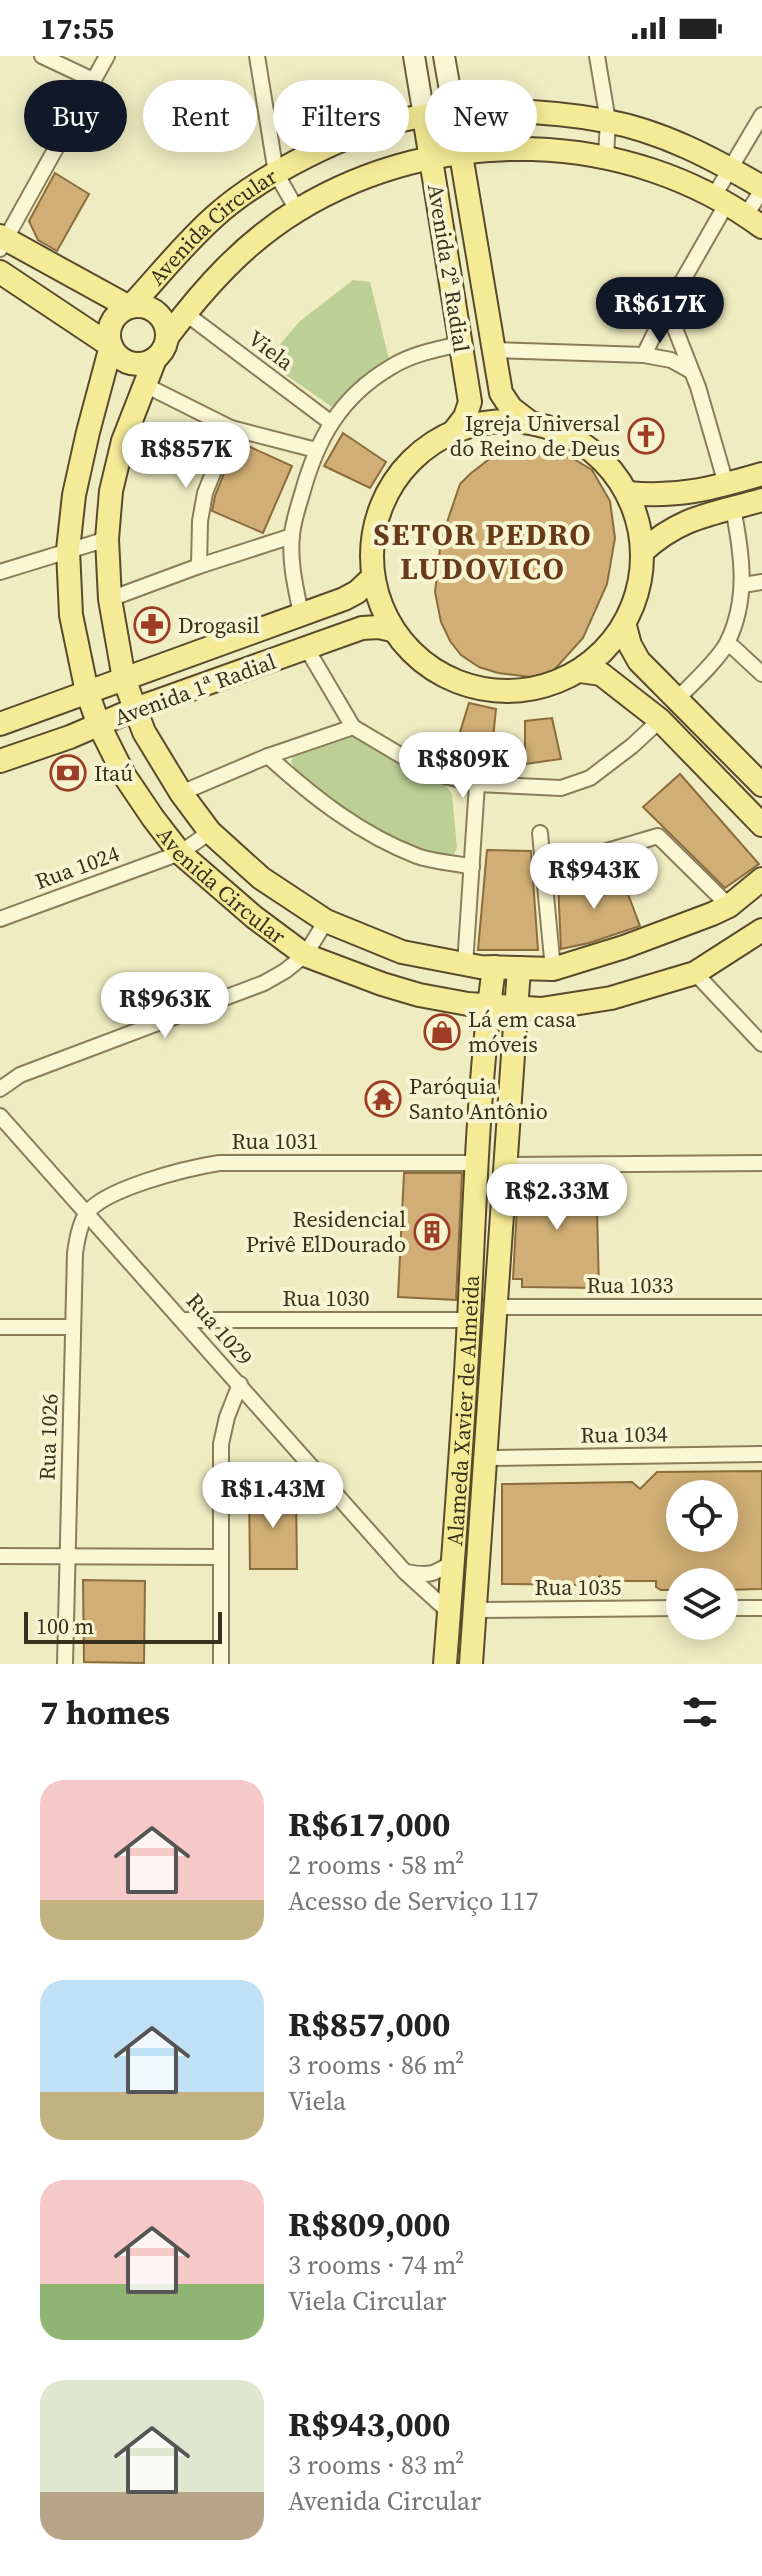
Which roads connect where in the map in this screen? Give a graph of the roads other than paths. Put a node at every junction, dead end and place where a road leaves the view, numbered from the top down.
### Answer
1 (42, 56) edge
2 (107, 56) edge
3 (257, 56) edge
4 (414, 56) edge
5 (444, 56) edge
6 (597, 56) edge
7 (93, 80) joint
8 (448, 80) edge
9 (537, 114) edge
10 (762, 115) edge
11 (424, 116) junction
12 (608, 121) junction
13 (52, 152) edge
14 (461, 153) junction
15 (606, 156) junction
16 (431, 157) junction
17 (730, 168) junction
18 (276, 173) junction
19 (762, 189) edge
20 (297, 210) junction
21 (737, 210) edge
22 (2, 241) edge
23 (0, 272) edge
24 (129, 307) junction
25 (667, 308) junction
26 (185, 313) junction
27 (168, 336) junction
28 (461, 344) junction
29 (111, 346) junction
30 (492, 350) junction
31 (644, 355) junction
32 (155, 359) junction
33 (689, 370) junction
34 (145, 385) junction
35 (528, 421) junction
36 (330, 422) junction
37 (231, 428) junction
38 (455, 430) junction
39 (316, 450) junction
40 (762, 474) edge
41 (726, 484) junction
42 (628, 493) junction
43 (762, 500) edge
44 (733, 508) junction
45 (292, 536) junction
46 (107, 539) junction
47 (68, 550) junction
48 (642, 552) junction
49 (199, 566) junction
50 (0, 572) edge
51 (372, 578) junction
52 (762, 582) edge
53 (743, 585) junction
54 (110, 599) junction
55 (301, 614) junction
56 (625, 626) junction
57 (392, 630) junction
58 (727, 645) junction
59 (307, 649) junction
60 (580, 671) junction
61 (762, 674) edge
62 (124, 679) junction
63 (87, 692) junction
64 (677, 699) junction
65 (135, 709) junction
66 (660, 720) junction
67 (0, 724) edge
68 (99, 725) junction
69 (353, 727) junction
70 (268, 756) junction
71 (0, 761) edge
72 (477, 784) junction
73 (762, 785) edge
74 (181, 793) junction
75 (762, 825) edge
76 (210, 832) junction
77 (540, 833) dead end
78 (180, 853) junction
79 (544, 862) junction
80 (472, 867) junction
81 (762, 879) edge
82 (729, 906) junction
83 (0, 919) edge
84 (326, 921) junction
85 (762, 930) edge
86 (305, 955) junction
87 (465, 965) junction
88 (494, 967) junction
89 (519, 968) junction
90 (553, 969) junction
91 (695, 973) junction
92 (488, 1006) junction
93 (516, 1007) junction
94 (762, 1044) edge
95 (0, 1089) edge
96 (0, 1116) edge
97 (476, 1163) junction
98 (762, 1163) edge
99 (507, 1165) junction
100 (86, 1213) junction
101 (497, 1307) junction
102 (762, 1307) edge
103 (184, 1320) junction
104 (469, 1320) junction
105 (0, 1327) edge
106 (73, 1327) junction
107 (240, 1384) junction
108 (762, 1454) edge
109 (487, 1458) junction
110 (67, 1555) junction
111 (0, 1556) edge
112 (221, 1557) junction
113 (453, 1562) junction
114 (405, 1572) junction
115 (666, 1608) edge
116 (738, 1608) edge
117 (762, 1608) edge
118 (475, 1610) junction
119 (449, 1612) junction
120 (65, 1664) edge
121 (221, 1664) edge
122 (445, 1664) edge
123 (471, 1664) edge

1 - 7 street
2 - 7 street
3 - 18 street
4 - 11 main road, Avenida 2ª Radial
5 - 8 main road, Avenida 2ª Radial
6 - 12 street
9 - 12 main road, Avenida Circular
10 - 17 street
11 - 16 main road, Avenida 2ª Radial
11 - 18 main road, Avenida Circular
12 - 15 street
12 - 17 main road, Avenida Circular
13 - 22 street
14 - 15 main road, Avenida Circular
14 - 16 main road, Avenida Circular
14 - 30 main road, Avenida 2ª Radial
15 - 21 main road, Avenida Circular
16 - 20 main road, Avenida Circular
16 - 28 main road, Avenida 2ª Radial
17 - 19 main road, Avenida Circular
17 - 21 street
18 - 20 street
18 - 24 main road, Avenida Circular
19 - 21 street
20 - 26 main road, Avenida Circular
21 - 25 street
22 - 24 main road
23 - 29 main road
24 - 27 main road
24 - 29 main road
25 - 31 street
25 - 33 street
26 - 27 main road, Avenida Circular
26 - 36 street, Viela
27 - 32 main road
28 - 36 street
28 - 38 main road, Avenida 2ª Radial
29 - 32 main road
29 - 47 main road, Avenida Circular
30 - 31 street
30 - 35 main road, Avenida 2ª Radial
31 - 33 street
32 - 34 main road, Avenida Circular
33 - 41 street
34 - 37 street
34 - 46 main road, Avenida Circular
35 - 38 main road
35 - 42 main road
36 - 39 street
37 - 39 street
37 - 49 street
38 - 51 main road
39 - 45 street
40 - 41 main road
41 - 42 main road
42 - 48 main road
43 - 44 main road
44 - 48 main road
44 - 53 street
45 - 49 street
45 - 55 street
46 - 47 street
46 - 54 main road, Avenida Circular
47 - 50 street
47 - 63 main road, Avenida Circular
48 - 56 main road
49 - 54 street
51 - 55 main road, Avenida 1ª Radial
51 - 57 main road
52 - 53 street
53 - 58 street
54 - 62 main road, Avenida Circular
55 - 62 main road, Avenida 1ª Radial
56 - 60 main road
56 - 64 main road
57 - 59 main road, Avenida 1ª Radial
57 - 60 main road
58 - 61 street
58 - 64 street
59 - 65 main road, Avenida 1ª Radial
59 - 69 street
60 - 66 main road
62 - 63 main road, Avenida 1ª Radial
62 - 65 main road, Avenida Circular
63 - 67 main road, Avenida 1ª Radial
63 - 68 main road, Avenida Circular
64 - 73 main road
65 - 68 main road, Avenida 1ª Radial
65 - 74 main road, Avenida Circular
66 - 72 street
66 - 75 main road
68 - 71 main road, Avenida 1ª Radial
68 - 78 main road, Avenida Circular
69 - 70 street
69 - 72 street
70 - 74 street
70 - 80 street
72 - 80 street
74 - 76 main road, Avenida Circular
76 - 78 street, Rua 1024
76 - 84 main road, Avenida Circular
77 - 79 street
78 - 83 street, Rua 1024
78 - 86 main road, Avenida Circular
79 - 82 street
79 - 90 street
80 - 87 street
81 - 82 main road, Avenida Circular
82 - 90 main road, Avenida Circular
84 - 86 street
84 - 87 main road, Avenida Circular
85 - 91 main road, Avenida Circular
86 - 92 main road, Avenida Circular
86 - 95 street
87 - 88 main road, Avenida Circular
88 - 89 main road, Avenida Circular
88 - 92 main road, Alameda Xavier de Almeida
89 - 90 main road, Avenida Circular
89 - 93 main road, Alameda Xavier de Almeida
91 - 93 main road, Avenida Circular
91 - 94 street
92 - 93 main road, Avenida Circular
92 - 97 main road, Alameda Xavier de Almeida
93 - 99 main road, Alameda Xavier de Almeida
96 - 100 street, Rua 1029
97 - 100 street, Rua 1031
97 - 104 main road, Alameda Xavier de Almeida
98 - 99 street
99 - 101 main road, Alameda Xavier de Almeida
100 - 103 street, Rua 1029
100 - 106 street, Rua 1026
101 - 102 street, Rua 1033
101 - 109 main road, Alameda Xavier de Almeida
103 - 104 street, Rua 1030
103 - 107 street, Rua 1029
104 - 113 main road, Alameda Xavier de Almeida
105 - 106 street
106 - 110 street, Rua 1026
107 - 112 street
107 - 114 street, Rua 1029
108 - 109 street, Rua 1034
109 - 118 main road, Alameda Xavier de Almeida
110 - 111 street
110 - 112 street
110 - 120 street, Rua 1026
112 - 121 street
113 - 114 street
113 - 119 main road, Alameda Xavier de Almeida
114 - 119 street, Rua 1029
115 - 118 street, Rua 1035
116 - 117 street
118 - 123 main road, Alameda Xavier de Almeida
119 - 122 main road, Alameda Xavier de Almeida

